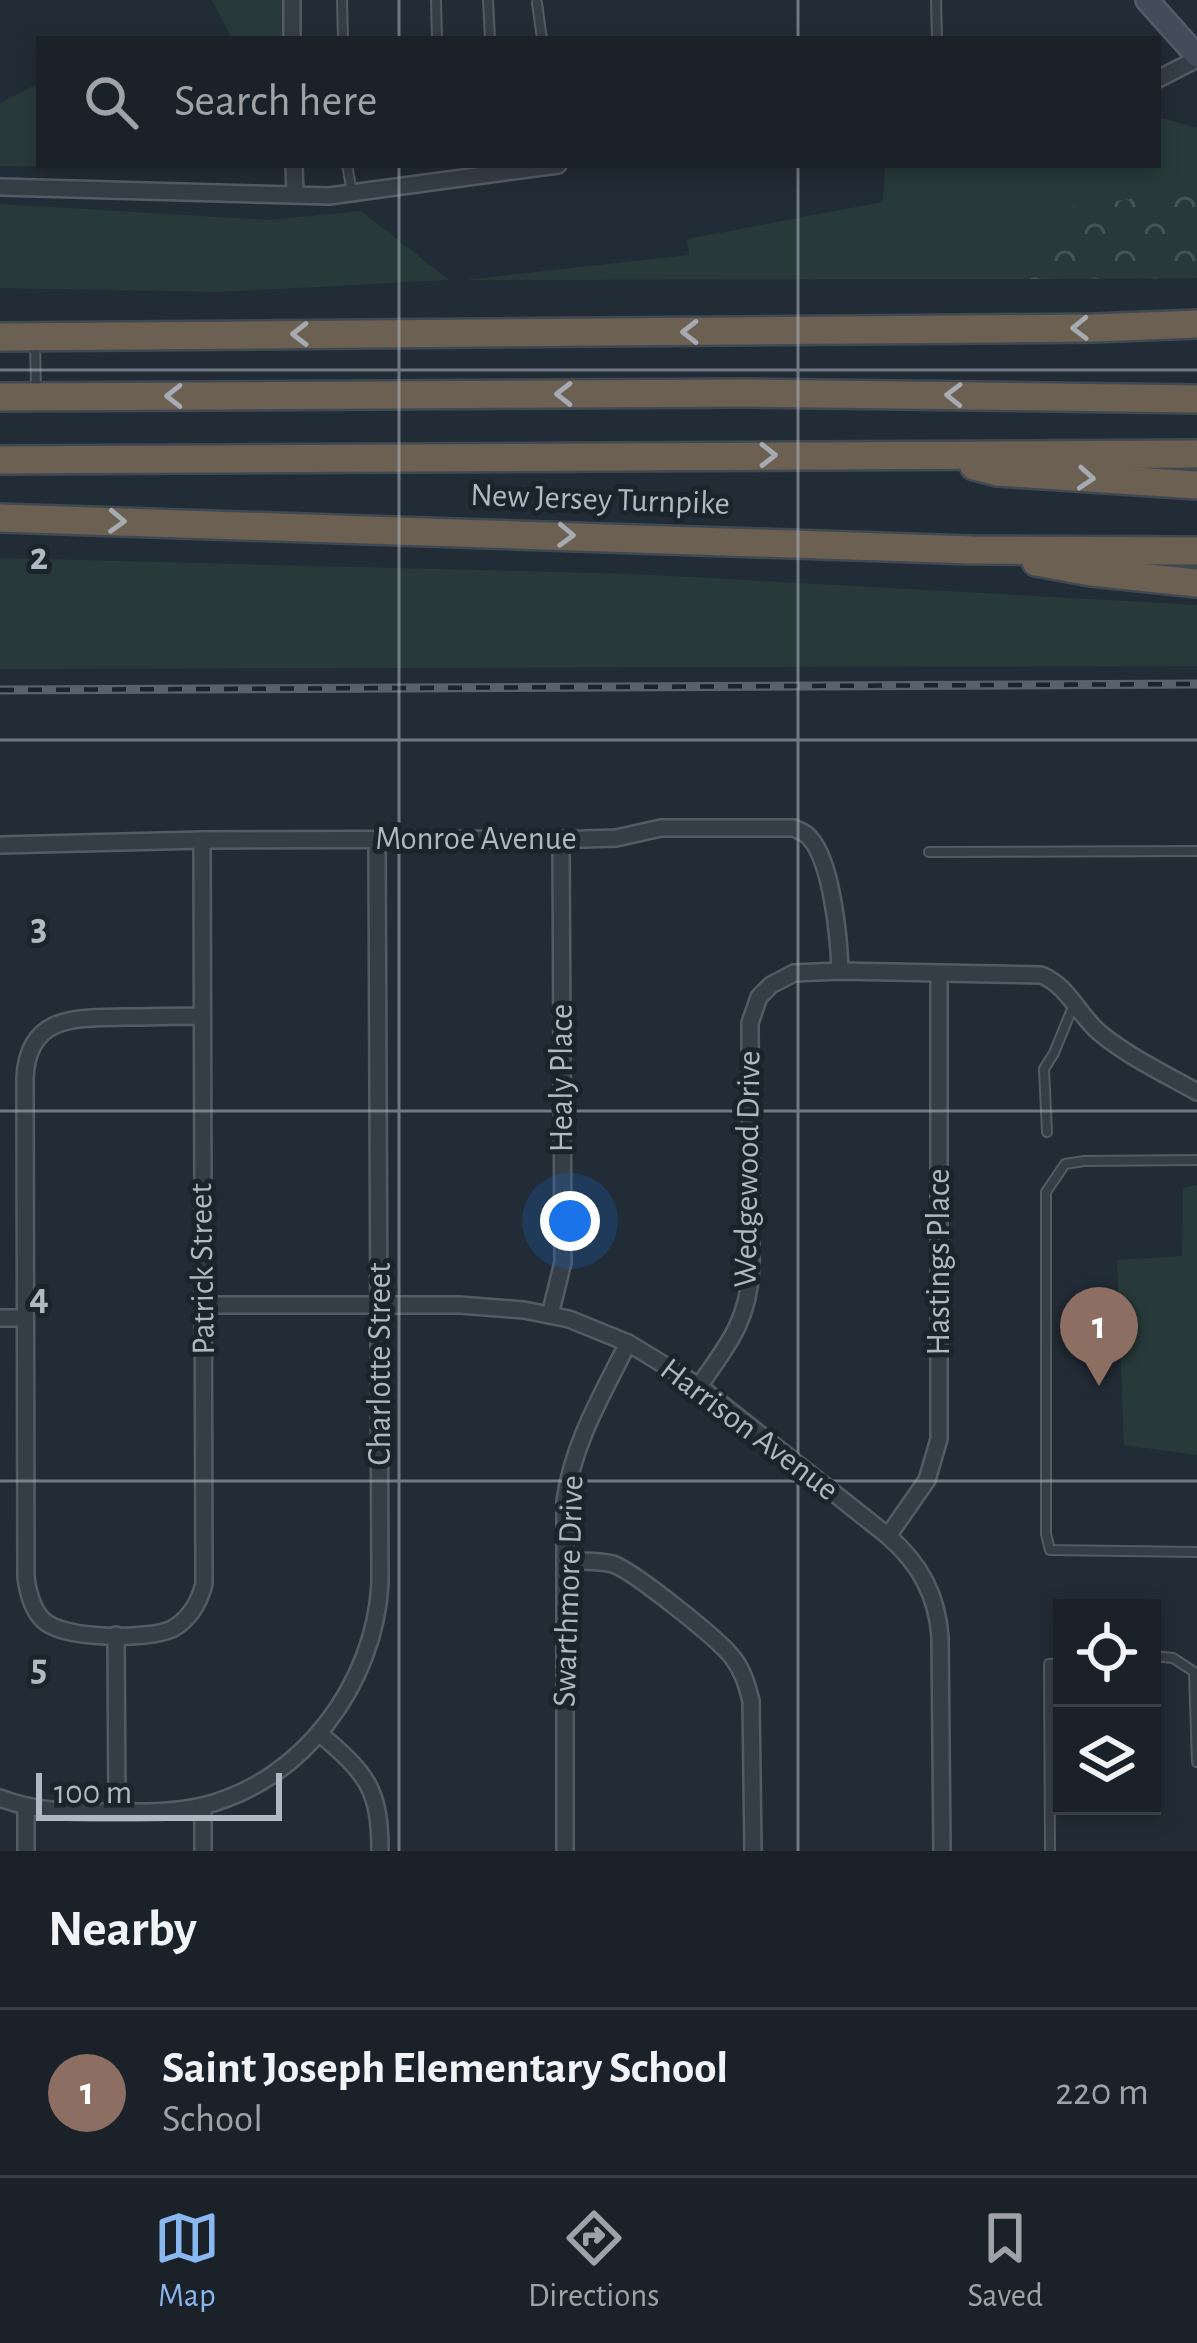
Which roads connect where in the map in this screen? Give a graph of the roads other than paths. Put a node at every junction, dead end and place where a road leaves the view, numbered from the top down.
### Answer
1 (292, 0) edge
2 (342, 0) edge
3 (436, 0) edge
4 (488, 0) edge
5 (936, 0) edge
6 (1148, 0) edge
7 (537, 3) dead end
8 (292, 36) edge
9 (343, 36) edge
10 (437, 36) edge
11 (490, 36) edge
12 (542, 36) edge
13 (938, 36) edge
14 (1197, 58) edge
15 (1161, 77) edge
16 (295, 168) edge
17 (348, 168) edge
18 (510, 168) edge
19 (445, 172) edge
20 (0, 188) edge
21 (352, 193) junction
22 (295, 195) junction
23 (1197, 324) edge
24 (0, 337) edge
25 (35, 337) junction
26 (0, 397) edge
27 (36, 397) junction
28 (1197, 399) edge
29 (929, 454) junction
30 (1197, 454) edge
31 (0, 460) edge
32 (1197, 485) edge
33 (0, 518) edge
34 (972, 550) junction
35 (1197, 550) edge
36 (1197, 583) edge
37 (377, 839) junction
38 (561, 839) junction
39 (202, 840) junction
40 (0, 845) edge
41 (1197, 850) edge
42 (928, 852) dead end
43 (840, 971) junction
44 (939, 975) junction
45 (1074, 1002) junction
46 (200, 1016) junction
47 (1197, 1092) edge
48 (1047, 1132) dead end
49 (1197, 1160) edge
50 (380, 1305) junction
51 (204, 1306) junction
52 (550, 1315) junction
53 (0, 1318) edge
54 (24, 1318) junction
55 (628, 1343) junction
56 (699, 1386) junction
57 (888, 1536) junction
58 (1197, 1552) edge
59 (565, 1561) junction
60 (116, 1635) junction
61 (1161, 1657) edge
62 (1053, 1664) edge
63 (1195, 1673) edge
64 (320, 1733) junction
65 (1197, 1751) edge
66 (1197, 1762) edge
67 (0, 1798) edge
68 (26, 1806) junction
69 (203, 1806) junction
70 (117, 1812) junction
71 (26, 1851) edge
72 (203, 1851) edge
73 (380, 1851) edge
74 (565, 1851) edge
75 (753, 1851) edge
76 (941, 1851) edge
77 (1050, 1851) edge

1 - 8 street
2 - 9 lane
3 - 10 lane
4 - 11 lane
5 - 13 lane
6 - 14 main road
7 - 12 lane
14 - 15 street
16 - 22 street
17 - 21 lane
18 - 19 street
19 - 21 street
20 - 22 street
21 - 22 street
23 -> 25 highway
24 - 25 highway
25 - 27 lane
26 - 27 highway
28 -> 27 highway
29 - 30 highway, New Jersey Turnpike
31 -> 29 highway, New Jersey Turnpike
29 -> 32 highway
33 -> 34 highway, New Jersey Turnpike
34 - 35 highway, New Jersey Turnpike
34 - 36 highway
37 - 38 street, Monroe Avenue
37 - 39 street, Monroe Avenue
37 - 50 street, Charlotte Street
38 - 43 street, Monroe Avenue
38 - 52 street, Healy Place
39 - 40 street, Monroe Avenue
39 - 46 street, Patrick Street
41 - 42 lane
43 - 44 street, Wedgewood Drive
43 - 56 street, Wedgewood Drive
44 - 45 street, Wedgewood Drive
44 - 57 street, Hastings Place
45 - 47 street, Wedgewood Drive
45 - 48 lane
46 - 51 street, Patrick Street
46 - 54 street, Patrick Street
49 - 58 lane
50 - 51 street, Harrison Avenue
50 - 52 street, Harrison Avenue
50 - 64 street, Charlotte Street
51 - 60 street, Patrick Street
52 - 55 street, Harrison Avenue
53 - 54 street
54 - 60 street, Patrick Street
55 - 56 street, Harrison Avenue
55 - 59 street, Swarthmore Drive
56 - 57 street, Harrison Avenue
57 - 76 street, Harrison Avenue
59 - 74 street, Swarthmore Drive
59 - 75 street
60 - 70 street
61 - 63 lane
62 - 77 lane
63 - 65 lane
64 - 69 street, Charlotte Street
64 - 73 street
65 - 66 lane
67 - 68 street, Charlotte Street
68 - 70 street, Charlotte Street
68 - 71 street
69 - 70 street, Charlotte Street
69 - 72 street

